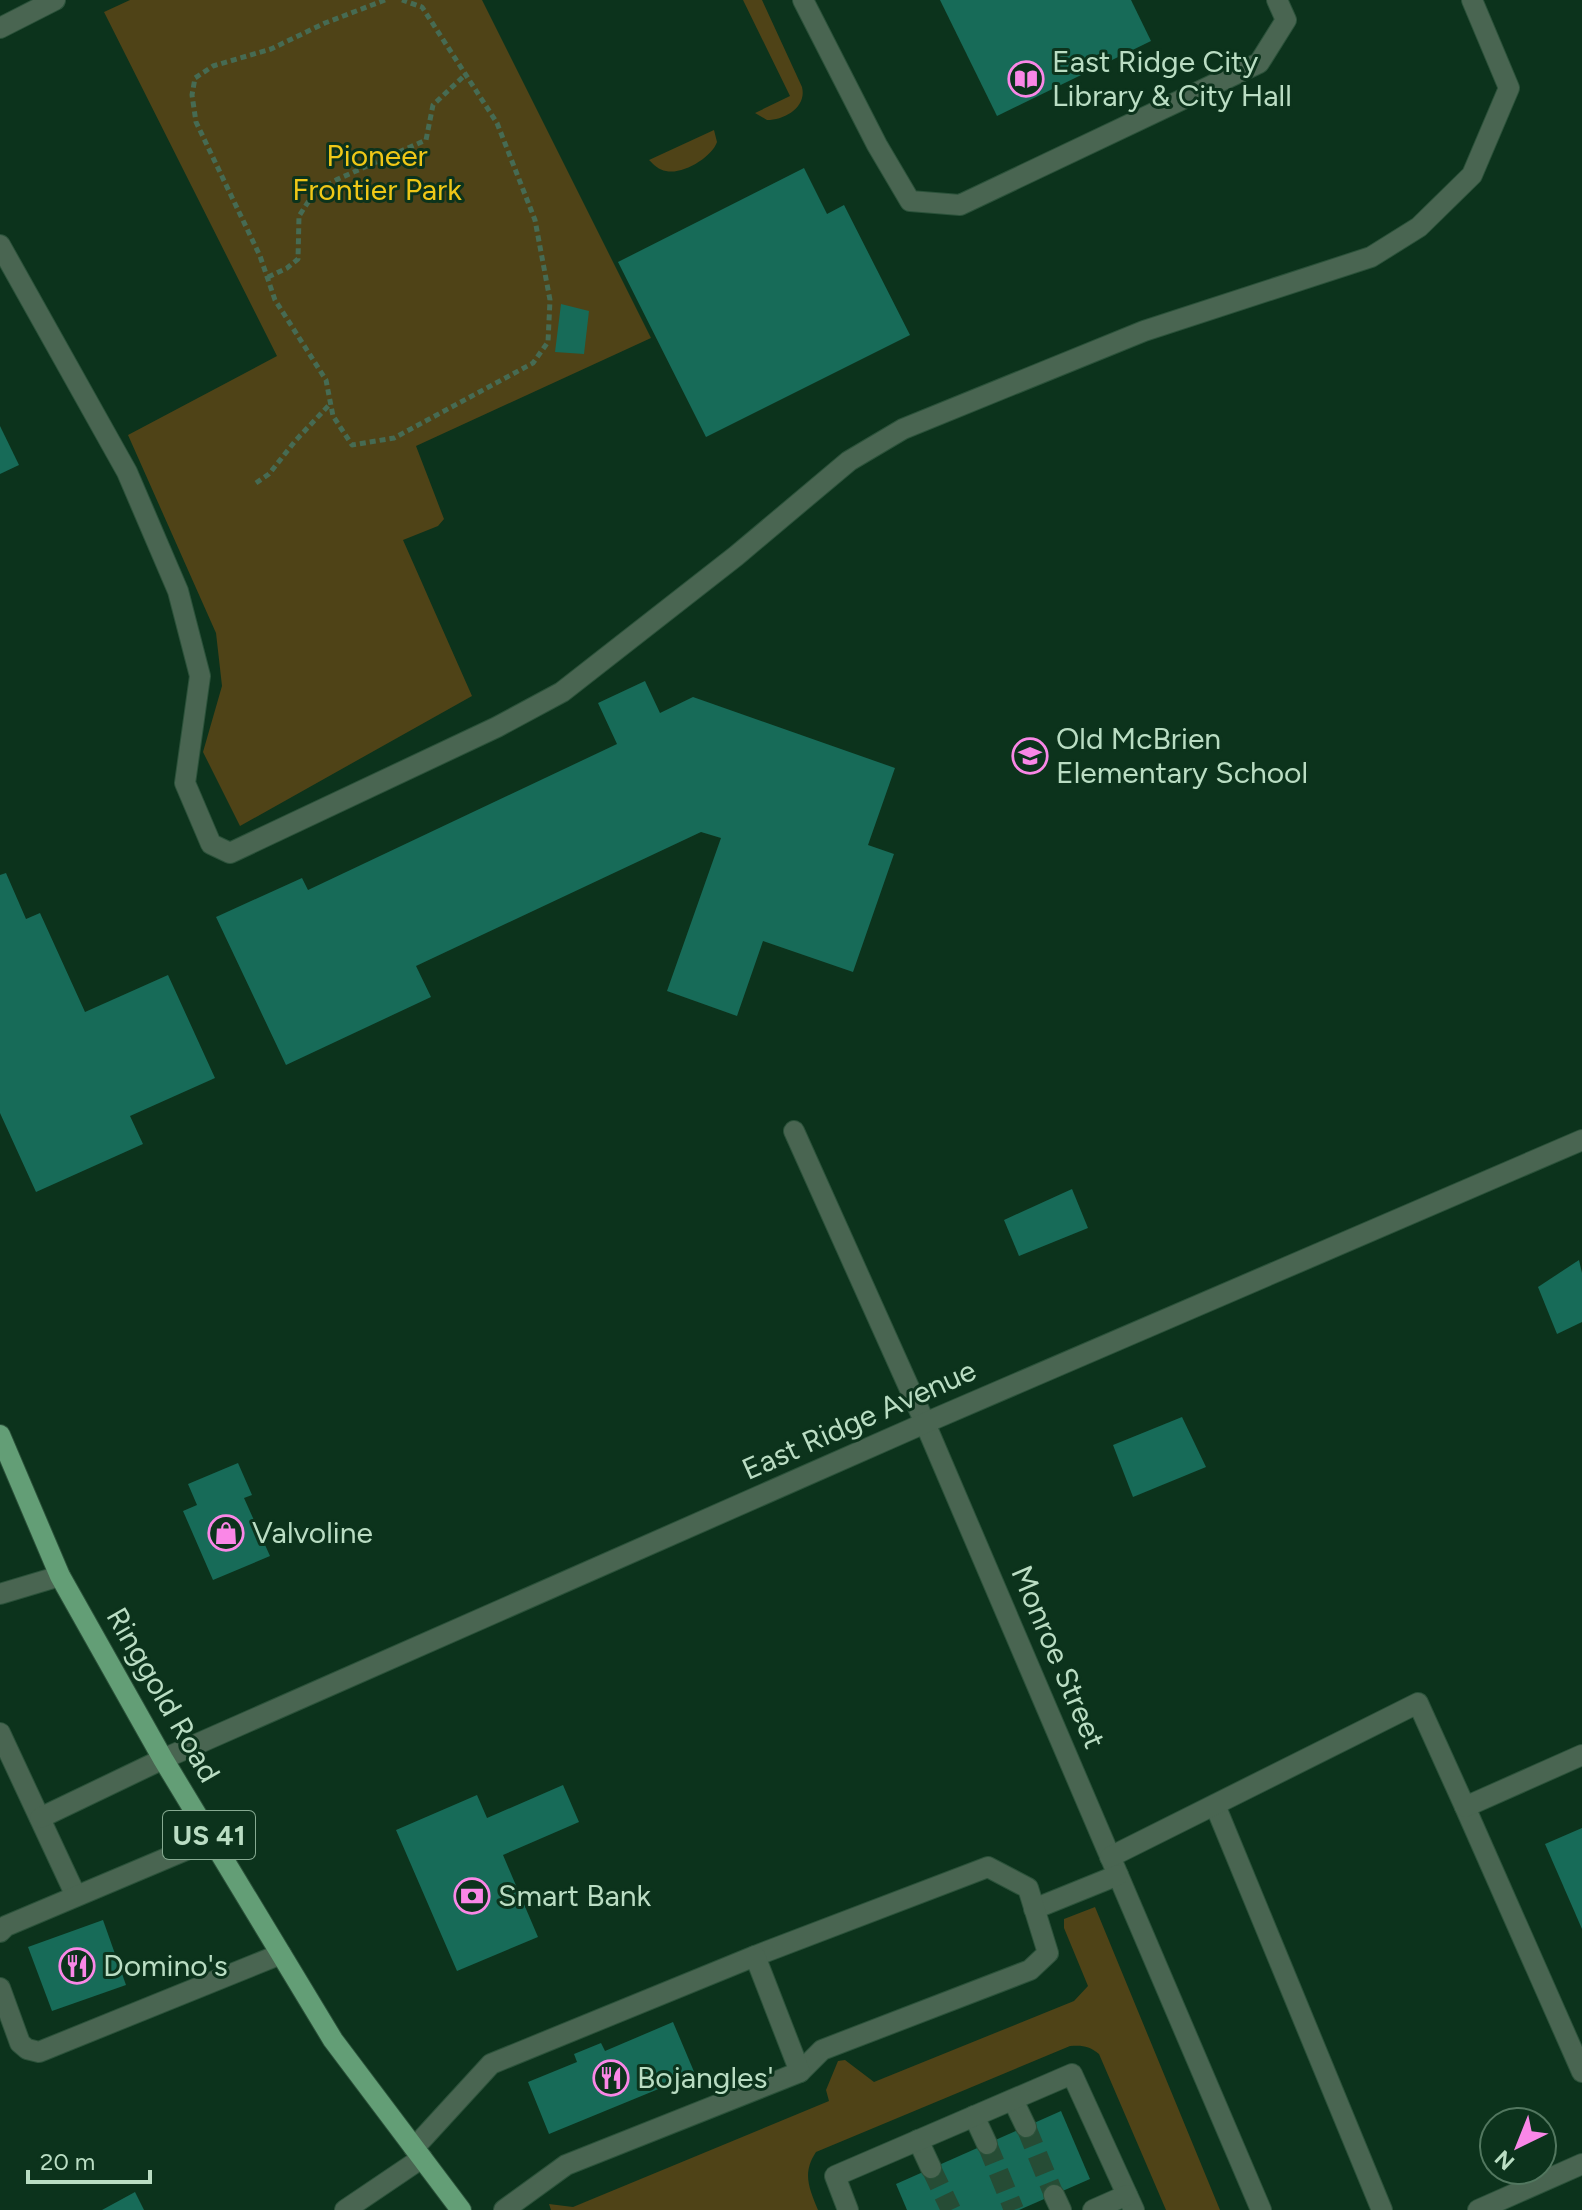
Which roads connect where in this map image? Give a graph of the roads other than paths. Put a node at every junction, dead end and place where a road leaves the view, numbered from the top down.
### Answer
1 (55, 0) edge
2 (803, 0) edge
3 (1277, 0) edge
4 (1472, 0) edge
5 (0, 28) edge
6 (0, 245) edge
7 (794, 1131) dead end
8 (1582, 1140) edge
9 (925, 1423) junction
10 (0, 1435) edge
11 (60, 1576) junction
12 (0, 1594) edge
13 (0, 1733) edge
14 (1582, 1755) edge
15 (163, 1759) junction
16 (1215, 1805) junction
17 (1465, 1807) junction
18 (40, 1818) junction
19 (212, 1839) junction
20 (1114, 1866) junction
21 (76, 1896) junction
22 (1034, 1909) junction
23 (0, 1932) edge
24 (281, 1954) junction
25 (755, 1956) junction
26 (0, 1988) edge
27 (800, 2072) junction
28 (1582, 2072) edge
29 (1013, 2100) junction
30 (974, 2116) junction
31 (1026, 2127) tunnel mouth
32 (918, 2140) junction
33 (987, 2144) tunnel mouth
34 (418, 2153) junction
35 (1582, 2164) edge
36 (931, 2168) tunnel mouth
37 (1130, 2203) edge
38 (345, 2210) edge
39 (461, 2210) edge
40 (504, 2210) edge
41 (848, 2210) edge
42 (1093, 2210) edge
43 (1261, 2210) edge
44 (1382, 2210) edge
45 (1478, 2210) edge

1 - 5 street
2 - 3 street
4 - 6 street
7 - 9 street, Monroe Street
8 - 9 street, East Ridge Avenue
9 - 15 street, East Ridge Avenue
9 - 20 street, Monroe Street
10 - 11 main road, Ringgold Road / US 41
11 - 12 street
11 - 15 main road, Ringgold Road / US 41
13 - 18 street
14 - 17 street
15 - 18 street, East Ridge Avenue
15 - 19 main road, Ringgold Road / US 41
16 - 17 street
16 - 20 street
16 - 44 street
17 - 28 street
18 - 21 street
19 - 21 street
19 - 24 main road, Ringgold Road / US 41
20 - 22 street
20 - 43 street, Monroe Street
21 - 23 street
22 - 25 street
22 - 27 street
24 - 26 street
24 - 34 main road, Ringgold Road / US 41
25 - 27 street
25 - 34 street
27 - 40 street
29 - 30 street
29 - 31 street
29 - 37 street
30 - 32 street
30 - 33 street
32 - 36 street
32 - 41 street
34 - 38 street
34 - 39 main road, Ringgold Road / US 41
35 - 45 street
37 - 42 street

